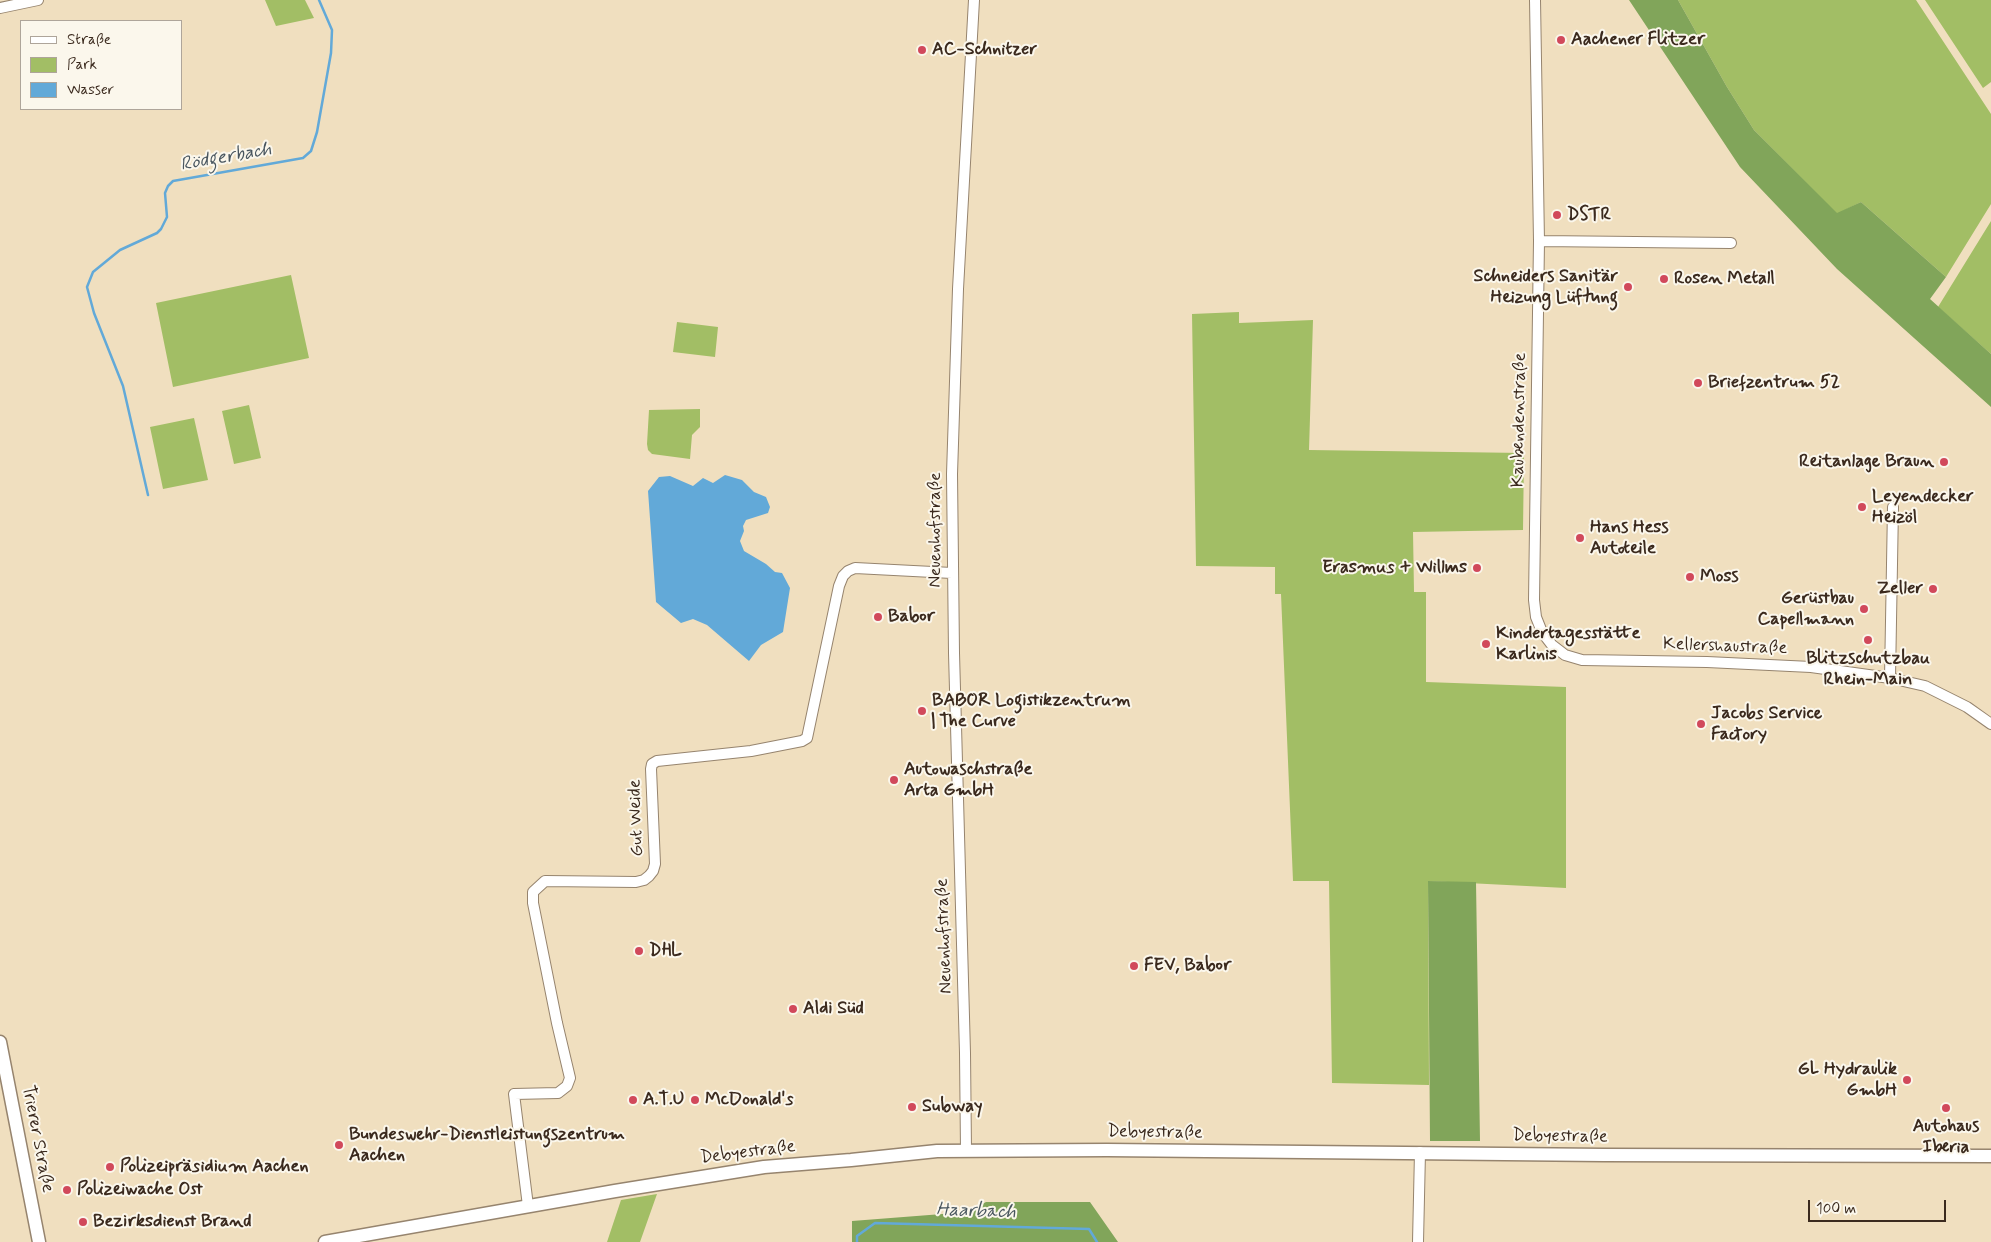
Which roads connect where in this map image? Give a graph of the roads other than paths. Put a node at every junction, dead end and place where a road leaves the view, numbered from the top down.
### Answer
1 (38, 0) edge
2 (974, 0) edge
3 (1535, 0) edge
4 (0, 8) edge
5 (1539, 241) junction
6 (1731, 243) dead end
7 (1893, 507) dead end
8 (952, 572) junction
9 (1534, 600) joint
10 (1890, 678) junction
11 (1991, 724) edge
12 (0, 1042) edge
13 (966, 1151) junction
14 (1420, 1152) junction
15 (1991, 1156) edge
16 (528, 1206) junction
17 (39, 1242) edge
18 (325, 1242) edge
19 (1418, 1242) edge

1 - 4 street
2 - 8 street, Neuenhofstraße
3 - 5 street, Kaubendenstraße
5 - 6 street
5 - 9 street, Kaubendenstraße
7 - 10 street
8 - 13 street, Neuenhofstraße
8 - 16 street, Gut Weide
9 - 10 street, Kellershaustraße
10 - 11 street, Kellershaustraße
12 - 17 main road, Trierer Straße
13 - 14 main road, Debyestraße
13 - 16 main road, Debyestraße
14 - 15 main road, Debyestraße
14 - 19 street
16 - 18 main road, Debyestraße

